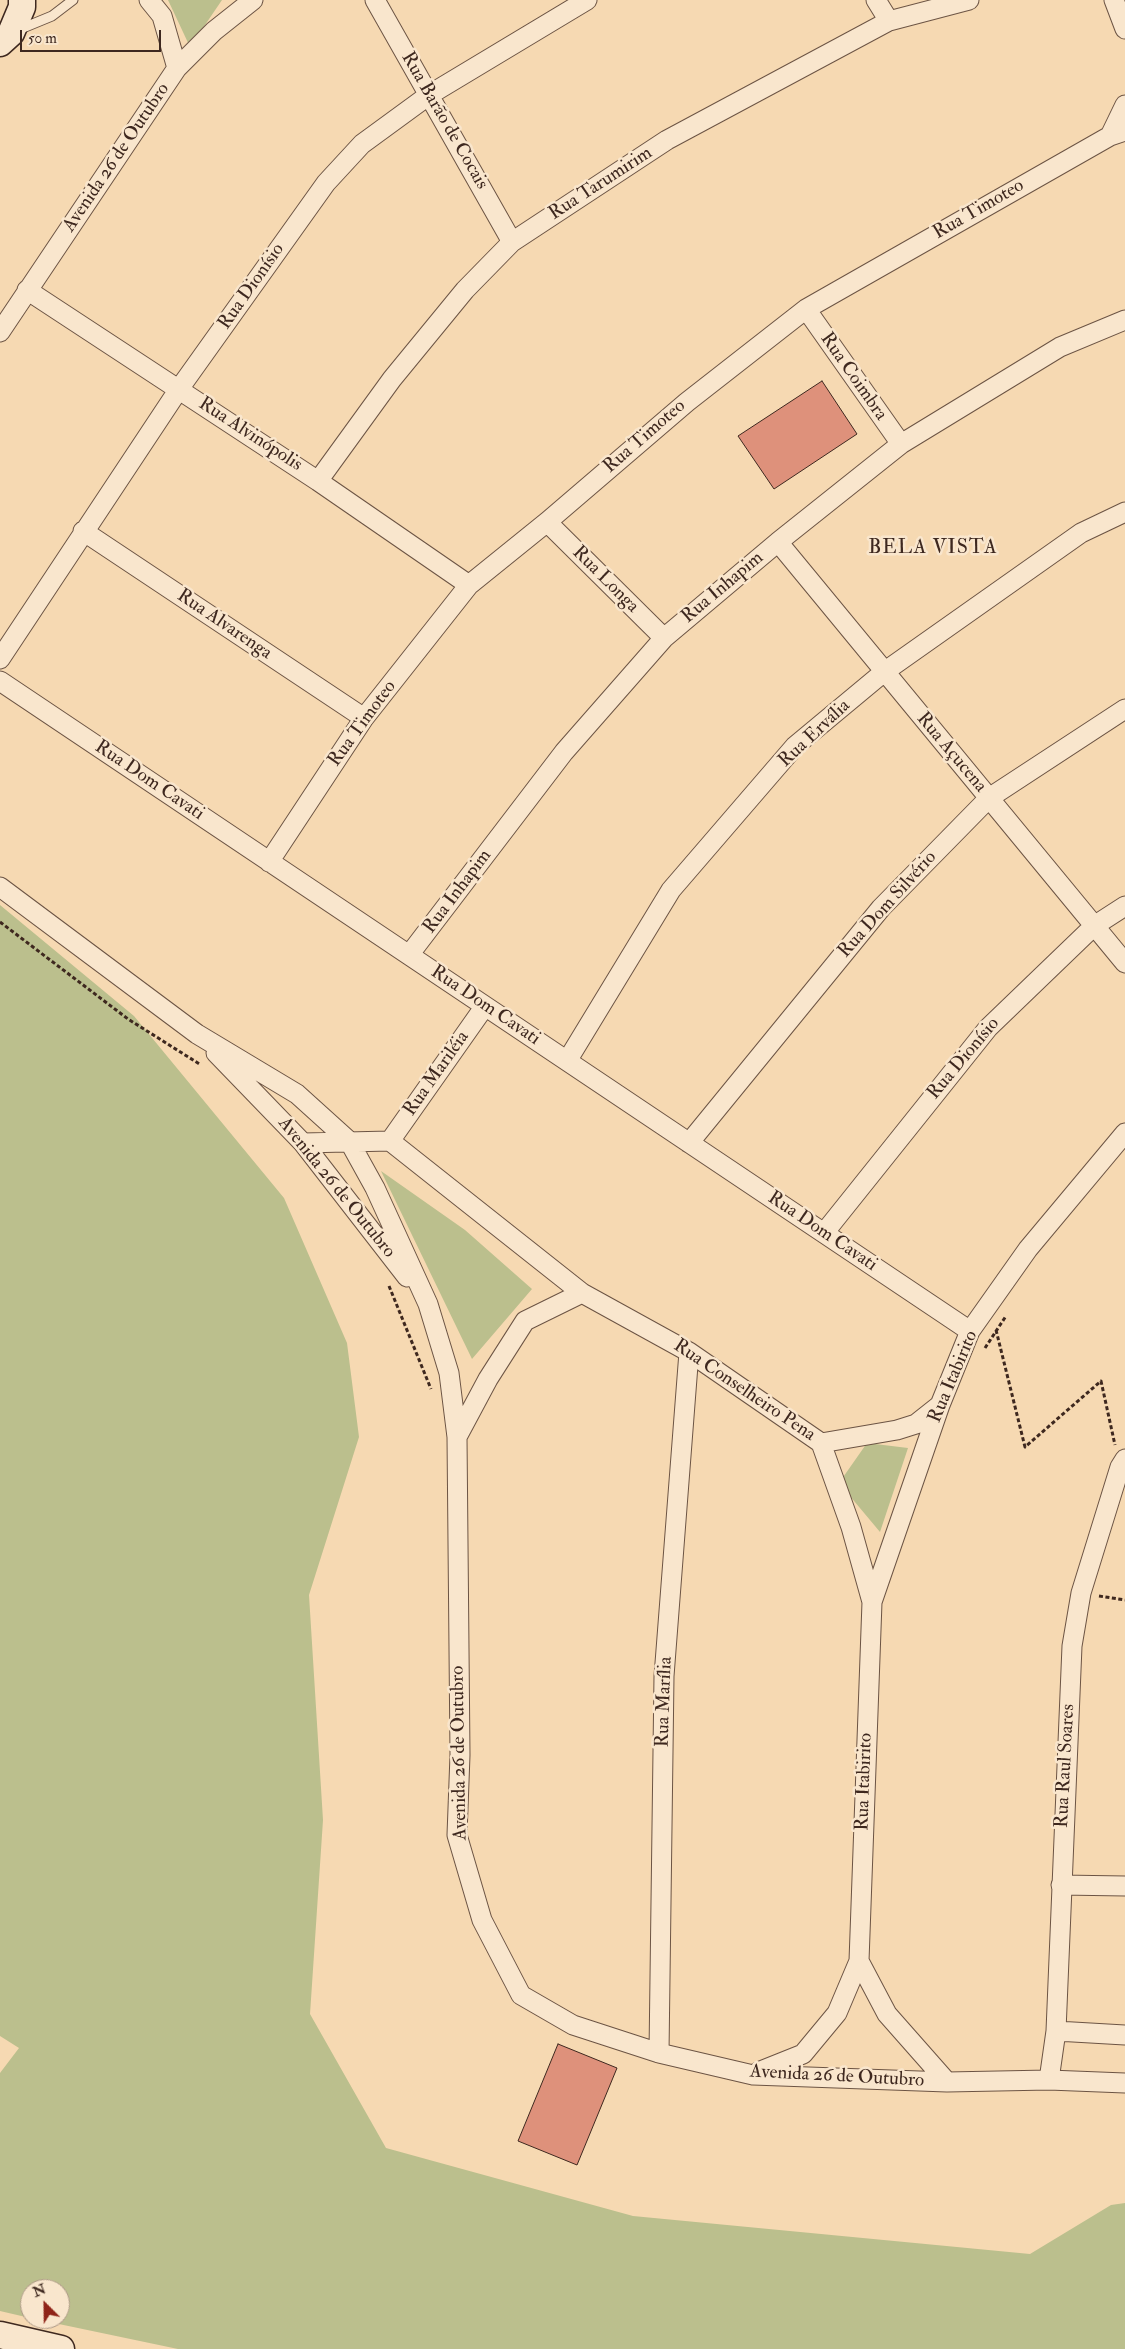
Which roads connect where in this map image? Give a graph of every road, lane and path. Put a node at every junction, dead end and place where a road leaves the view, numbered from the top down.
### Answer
1 (73, 0) edge
2 (149, 0) edge
3 (253, 0) edge
4 (375, 0) edge
5 (587, 0) edge
6 (876, 0) edge
7 (969, 0) edge
8 (1114, 0) edge
9 (1121, 0) edge
10 (27, 2) edge
11 (1125, 2) edge
12 (889, 21) junction
13 (1125, 29) edge
14 (5, 38) edge
15 (178, 68) junction
16 (429, 95) junction
17 (1125, 105) edge
18 (1117, 134) edge
19 (512, 242) junction
20 (27, 290) junction
21 (806, 309) junction
22 (1125, 320) edge
23 (0, 332) edge
24 (179, 389) junction
25 (901, 444) junction
26 (318, 481) junction
27 (1125, 512) edge
28 (547, 522) junction
29 (83, 531) junction
30 (778, 542) junction
31 (469, 585) junction
32 (664, 638) junction
33 (0, 659) edge
34 (884, 672) junction
35 (0, 681) edge
36 (1125, 709) edge
37 (364, 718) junction
38 (989, 798) junction
39 (269, 862) junction
40 (0, 886) edge
41 (1125, 906) edge
42 (0, 922) edge
43 (1094, 926) junction
44 (409, 955) junction
45 (1125, 963) edge
46 (485, 1006) junction
47 (197, 1034) junction
48 (567, 1061) junction
49 (202, 1066) dead end
50 (1125, 1133) edge
51 (349, 1141) junction
52 (390, 1141) junction
53 (304, 1143) junction
54 (689, 1143) junction
55 (824, 1234) junction
56 (387, 1280) dead end
57 (582, 1293) junction
58 (428, 1304) junction
59 (990, 1304) junction
60 (970, 1331) junction
61 (689, 1352) junction
62 (432, 1391) dead end
63 (940, 1405) junction
64 (457, 1437) junction
65 (821, 1443) junction
66 (1123, 1463) edge
67 (1081, 1593) junction
68 (1125, 1600) edge
69 (872, 1602) junction
70 (1061, 1885) junction
71 (1125, 1886) edge
72 (859, 1961) junction
73 (1056, 2031) junction
74 (1125, 2035) edge
75 (659, 2053) junction
76 (753, 2075) junction
77 (1050, 2080) junction
78 (947, 2082) junction
79 (1125, 2083) edge
80 (0, 2335) edge
81 (61, 2349) edge

1 - 14 lane
2 - 15 street
3 - 15 street, Avenida 26 de Outubro
4 - 16 street, Rua Barão de Cocais
5 - 16 street, Rua Dionísio
6 - 12 street
7 - 12 street, Rua Tarumirim
8 - 13 street
9 - 11 street
10 - 14 main road
12 - 19 street, Rua Tarumirim
15 - 20 street, Avenida 26 de Outubro
16 - 19 street, Rua Barão de Cocais
16 - 24 street, Rua Dionísio
17 - 18 street
18 - 21 street, Rua Timoteo
19 - 26 street, Rua Tarumirim
20 - 23 street, Avenida 26 de Outubro
20 - 24 street, Rua Alvinópolis
21 - 25 street, Rua Coimbra
21 - 28 street, Rua Timoteo
22 - 25 street, Rua Inhapim
24 - 26 street, Rua Alvinópolis
24 - 29 street, Rua Dionísio
25 - 30 street, Rua Inhapim
26 - 31 street, Rua Alvinópolis
27 - 34 street, Rua Ervália
28 - 31 street, Rua Timoteo
28 - 32 street, Rua Longa
29 - 33 street, Rua Dionísio
29 - 37 street, Rua Alvarenga
30 - 32 street, Rua Inhapim
30 - 34 street, Rua Açucena
31 - 37 street, Rua Timoteo
32 - 44 street, Rua Inhapim
34 - 38 street, Rua Açucena
34 - 48 street, Rua Ervália
35 - 39 street, Rua Dom Cavati
36 - 38 street, Rua Dom Silvério
37 - 39 street, Rua Timoteo
38 - 43 street, Rua Açucena
38 - 54 street, Rua Dom Silvério
39 - 44 street, Rua Dom Cavati
40 - 47 street, Avenida 26 de Outubro
41 - 43 street, Rua Dionísio
42 - 49 path
43 - 45 street, Rua Açucena
43 - 55 street, Rua Dionísio
44 - 46 street, Rua Dom Cavati
46 - 48 street, Rua Dom Cavati
46 - 52 street, Rua Mariléia
47 - 51 street, Avenida 26 de Outubro
47 - 53 street, Avenida 26 de Outubro
48 - 54 street, Rua Dom Cavati
50 - 59 street, Rua Itabirito
51 - 52 street
51 - 53 street
51 - 58 street, Avenida 26 de Outubro
52 - 57 street, Rua Conselheiro Pena
53 - 58 street, Avenida 26 de Outubro
54 - 55 street, Rua Dom Cavati
55 - 60 street, Rua Dom Cavati
56 - 62 path
57 - 61 street, Rua Conselheiro Pena
57 - 64 street
58 - 64 street, Avenida 26 de Outubro
59 - 60 street, Rua Itabirito
59 - 66 path
60 - 63 street, Rua Itabirito
61 - 65 street, Rua Conselheiro Pena
61 - 75 street, Rua Marília
63 - 65 street, Rua Conselheiro Pena
63 - 69 street, Rua Itabirito
64 - 75 street, Avenida 26 de Outubro
65 - 69 street, Rua Itabirito
66 - 67 street, Rua Raul Soares
67 - 68 path
67 - 70 street, Rua Raul Soares
69 - 72 street, Rua Itabirito
70 - 71 street
70 - 73 street, Rua Raul Soares
72 - 76 street, Rua Itabirito
72 - 78 street, Rua Itabirito
73 - 74 street
73 - 77 street, Rua Raul Soares
75 - 76 street, Avenida 26 de Outubro
76 - 78 street, Avenida 26 de Outubro
77 - 78 street, Avenida 26 de Outubro
77 - 79 street, Avenida 26 de Outubro
80 - 81 main road

